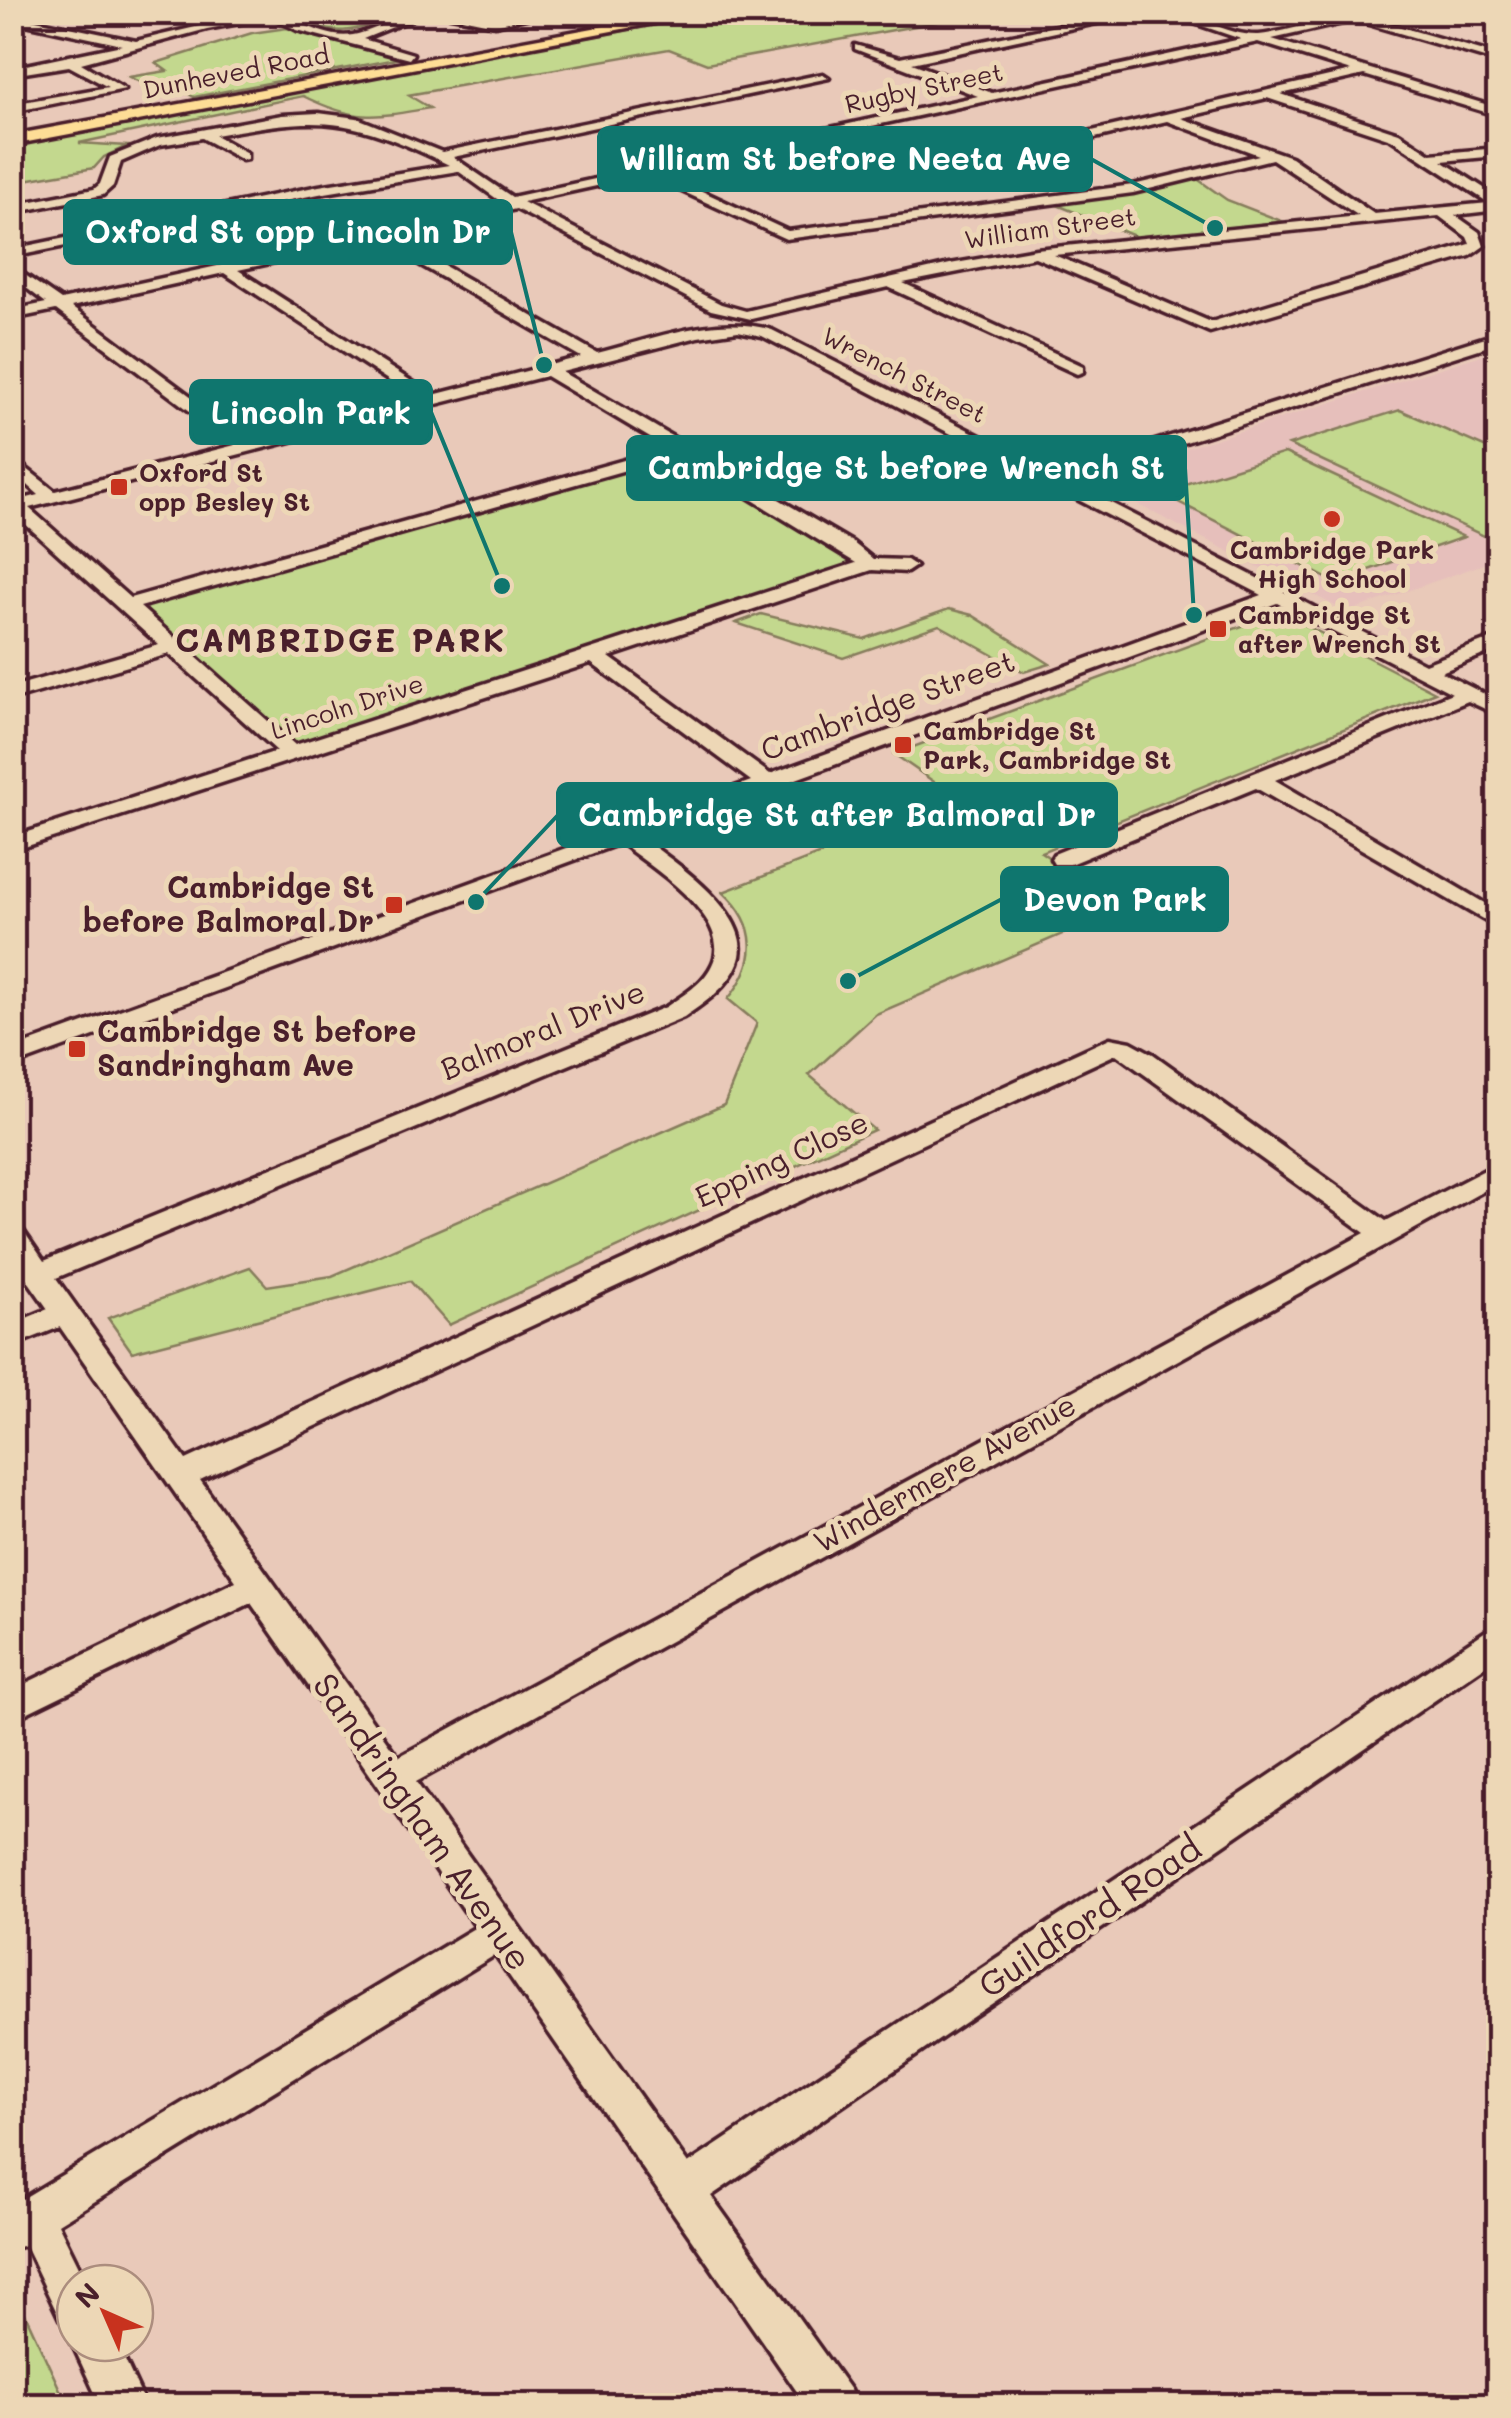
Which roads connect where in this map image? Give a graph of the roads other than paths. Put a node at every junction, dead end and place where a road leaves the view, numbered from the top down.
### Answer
1 (425, 12) edge
2 (437, 12) edge
3 (547, 12) edge
4 (705, 12) edge
5 (1142, 12) edge
6 (1166, 12) edge
7 (1381, 12) edge
8 (272, 13) edge
9 (1345, 16) edge
10 (12, 18) edge
11 (1365, 18) junction
12 (51, 27) junction
13 (23, 34) dead end
14 (356, 38) junction
15 (1258, 39) junction
16 (137, 44) junction
17 (844, 45) dead end
18 (409, 56) dead end
19 (1498, 59) edge
20 (900, 62) junction
21 (73, 63) junction
22 (1365, 71) junction
23 (12, 72) edge
24 (823, 78) dead end
25 (1268, 94) junction
26 (993, 97) junction
27 (12, 108) edge
28 (1498, 112) edge
29 (1167, 117) junction
30 (203, 133) junction
31 (12, 140) edge
32 (776, 144) junction
33 (1498, 152) edge
34 (1274, 155) junction
35 (242, 156) dead end
36 (440, 156) junction
37 (1430, 158) junction
38 (462, 167) junction
39 (648, 171) junction
40 (514, 203) junction
41 (1498, 205) edge
42 (12, 209) edge
43 (1441, 212) junction
44 (1369, 217) junction
45 (378, 236) junction
46 (12, 253) edge
47 (1036, 253) junction
48 (227, 268) junction
49 (12, 270) edge
50 (890, 282) junction
51 (59, 305) junction
52 (12, 315) edge
53 (743, 320) junction
54 (1498, 338) edge
55 (594, 358) junction
56 (1078, 369) dead end
57 (548, 370) junction
58 (430, 400) junction
59 (248, 446) junction
60 (681, 449) junction
61 (12, 462) edge
62 (1052, 479) junction
63 (52, 497) junction
64 (14, 507) edge
65 (868, 564) junction
66 (907, 566) dead end
67 (1277, 596) junction
68 (127, 605) junction
69 (1498, 642) edge
70 (172, 648) junction
71 (594, 656) junction
72 (1425, 671) junction
73 (12, 694) edge
74 (1468, 694) junction
75 (1498, 710) edge
76 (292, 754) junction
77 (1258, 779) junction
78 (767, 782) junction
79 (624, 835) junction
80 (12, 844) edge
81 (1062, 859) dead end
82 (1498, 921) edge
83 (12, 1058) edge
84 (1498, 1172) edge
85 (1384, 1234) junction
86 (12, 1236) edge
87 (39, 1274) junction
88 (66, 1313) junction
89 (12, 1336) edge
90 (180, 1476) junction
91 (255, 1586) junction
92 (1498, 1640) edge
93 (12, 1706) edge
94 (393, 1778) junction
95 (500, 1932) junction
96 (682, 2193) junction
97 (22, 2223) edge
98 (55, 2273) edge
99 (104, 2363) edge
100 (124, 2406) edge
101 (834, 2406) edge

1 - 14 street
2 - 3 street
4 - 31 main road, Dunheved Road
5 - 20 street
6 - 15 street
7 - 11 street
8 - 14 street
8 - 16 street
9 - 11 street, Rugby Street
9 - 15 street, Rugby Street
10 - 12 street
11 - 19 street
12 - 13 street
12 - 16 street
14 - 18 street
15 - 22 street
15 - 26 street, Rugby Street
16 - 21 street
17 - 20 street
20 - 26 street
21 - 23 street
21 - 27 street
22 - 25 street
22 - 28 street
24 - 36 street
25 - 29 street
25 - 37 street
26 - 32 street, Rugby Street
29 - 32 street
29 - 34 street
30 - 35 street
30 - 36 street, Wrench Street
30 - 42 street, Wrench Street
32 - 39 street, Rugby Street
33 - 37 street
34 - 39 street
34 - 44 street
36 - 38 street, Wrench Street
37 - 41 street
38 - 40 street, Wrench Street
38 - 46 street
39 - 40 street, Rugby Street
40 - 45 street, Rugby Street
40 - 53 street, Wrench Street
41 - 43 street, William Street
43 - 44 street, William Street
43 - 47 street
44 - 47 street, William Street
45 - 48 street, Rugby Street
45 - 55 street
47 - 50 street, William Street
48 - 51 street, Rugby Street
48 - 58 street
49 - 51 street
50 - 53 street, William Street
50 - 56 street
51 - 52 street, Rugby Street
51 - 59 street
53 - 55 street, William Street
53 - 62 street, Wrench Street
54 - 62 street
55 - 57 street, William Street
57 - 58 street, William Street
57 - 60 street
58 - 59 street, William Street
59 - 63 street, William Street
60 - 65 street
60 - 68 street
61 - 63 street
62 - 67 street, Wrench Street
63 - 64 street, William Street
64 - 68 street
65 - 66 street, Lincoln Drive
65 - 71 street, Lincoln Drive
67 - 72 street, Wrench Street
67 - 78 street, Cambridge Street
68 - 70 street
69 - 72 street
70 - 73 street
70 - 76 street
71 - 76 street, Lincoln Drive
71 - 78 street
72 - 74 street, Wrench Street
74 - 75 street, Wrench Street
74 - 77 street
76 - 80 street, Lincoln Drive
77 - 81 street
77 - 82 street
78 - 79 street, Cambridge Street
79 - 83 street, Cambridge Street
79 - 87 street, Balmoral Drive
84 - 85 street, Windermere Avenue
85 - 90 street, Epping Close
85 - 94 street, Windermere Avenue
86 - 87 street, Sandringham Avenue
87 - 88 street, Sandringham Avenue
88 - 89 street
88 - 90 street, Sandringham Avenue
90 - 91 street, Sandringham Avenue
91 - 93 street
91 - 94 street, Sandringham Avenue
92 - 96 street, Guildford Road
94 - 95 street, Sandringham Avenue
95 - 96 street, Sandringham Avenue
95 - 97 street
96 - 101 street, Sandringham Avenue
97 - 98 street
99 - 100 street

